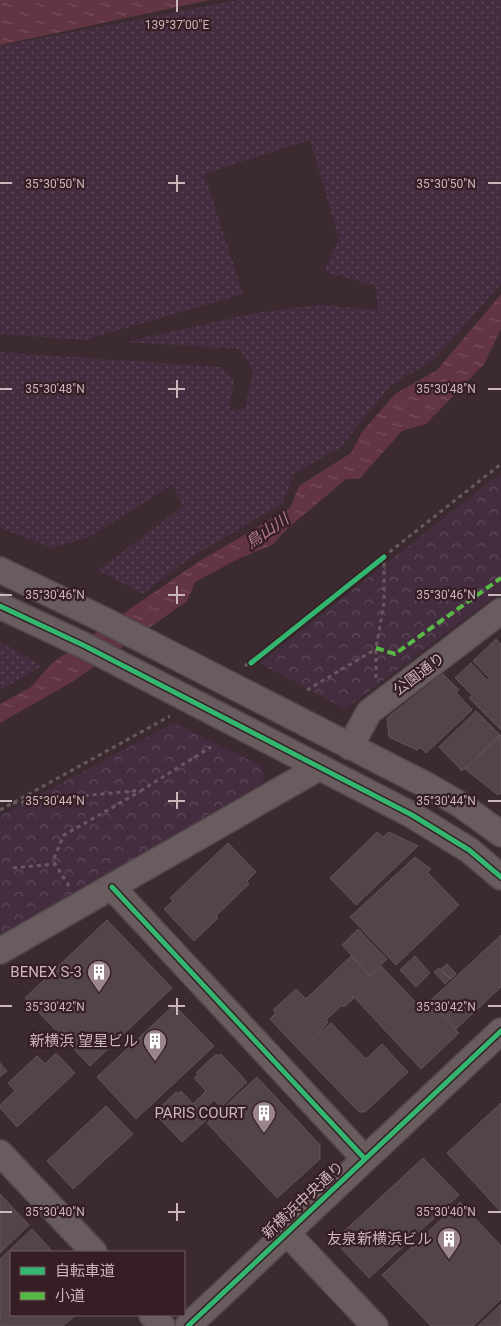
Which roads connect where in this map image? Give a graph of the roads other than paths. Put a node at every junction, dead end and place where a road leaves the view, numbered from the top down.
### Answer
1 (0, 570) edge
2 (0, 606) edge
3 (501, 611) edge
4 (350, 746) junction
5 (320, 767) junction
6 (501, 834) edge
7 (501, 877) edge
8 (112, 887) junction
9 (0, 951) edge
10 (501, 1031) edge
11 (0, 1153) edge
12 (365, 1159) junction
13 (286, 1233) junction
14 (93, 1251) edge
15 (153, 1316) edge
16 (162, 1326) edge
17 (188, 1326) edge
18 (375, 1326) edge

1 - 4 street
2 - 5 street
3 - 4 street, 公園通り
4 - 6 street
5 - 7 street
5 - 8 street
8 - 9 street
8 - 12 street
10 - 12 street, 新横浜中央通り
11 - 14 street
12 - 13 street, 新横浜中央通り
13 - 17 street, 新横浜中央通り
13 - 18 street
15 - 16 street

